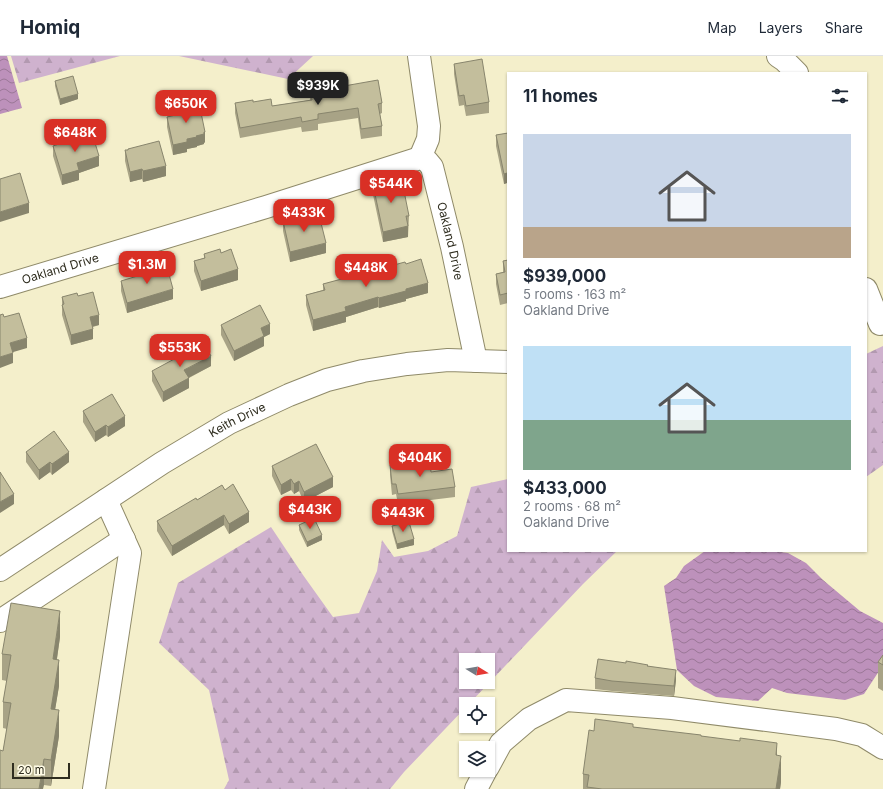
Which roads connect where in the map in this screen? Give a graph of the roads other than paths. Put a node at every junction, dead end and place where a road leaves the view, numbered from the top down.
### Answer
1 (419, 56) edge
2 (778, 56) edge
3 (796, 72) edge
4 (420, 158) junction
5 (0, 288) edge
6 (867, 293) edge
7 (876, 326) edge
8 (476, 361) junction
9 (507, 362) edge
10 (106, 500) junction
11 (124, 539) junction
12 (0, 570) edge
13 (0, 621) edge
14 (883, 748) edge
15 (495, 754) edge
16 (482, 777) edge
17 (94, 789) edge
18 (476, 789) edge

1 - 4 street
2 - 3 street
4 - 5 street, Oakland Drive
4 - 8 street, Oakland Drive
6 - 7 street
8 - 9 street, Keith Drive
8 - 10 street, Keith Drive
10 - 11 street
10 - 12 street, Keith Drive
11 - 13 street
11 - 17 street
14 - 15 street
16 - 18 street

